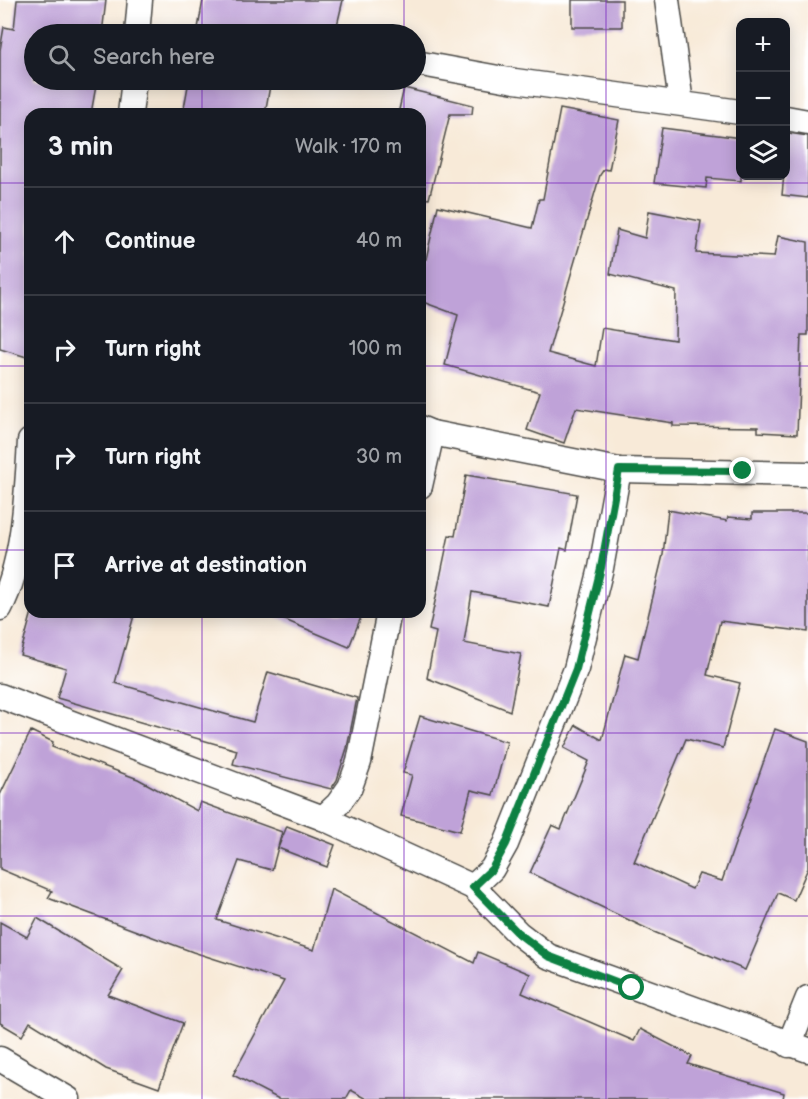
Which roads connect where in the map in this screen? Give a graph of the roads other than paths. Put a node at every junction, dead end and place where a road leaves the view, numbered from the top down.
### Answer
1 (140, 0) edge
2 (668, 0) edge
3 (138, 24) edge
4 (426, 65) edge
5 (133, 90) edge
6 (681, 103) junction
7 (131, 108) edge
8 (736, 111) edge
9 (790, 119) edge
10 (808, 122) edge
11 (426, 431) edge
12 (619, 470) junction
13 (808, 474) edge
14 (24, 502) edge
15 (0, 608) edge
16 (388, 618) edge
17 (0, 696) edge
18 (323, 818) junction
19 (473, 887) junction
20 (808, 998) edge
21 (799, 1048) edge
22 (0, 1059) edge
23 (68, 1099) edge

1 - 3 street
2 - 6 street
4 - 6 street
5 - 7 street
6 - 8 street
9 - 10 street
11 - 12 street
12 - 13 street
12 - 19 street
14 - 15 street
16 - 18 street
17 - 18 street
18 - 19 street
19 - 21 street
20 - 21 street
22 - 23 street

